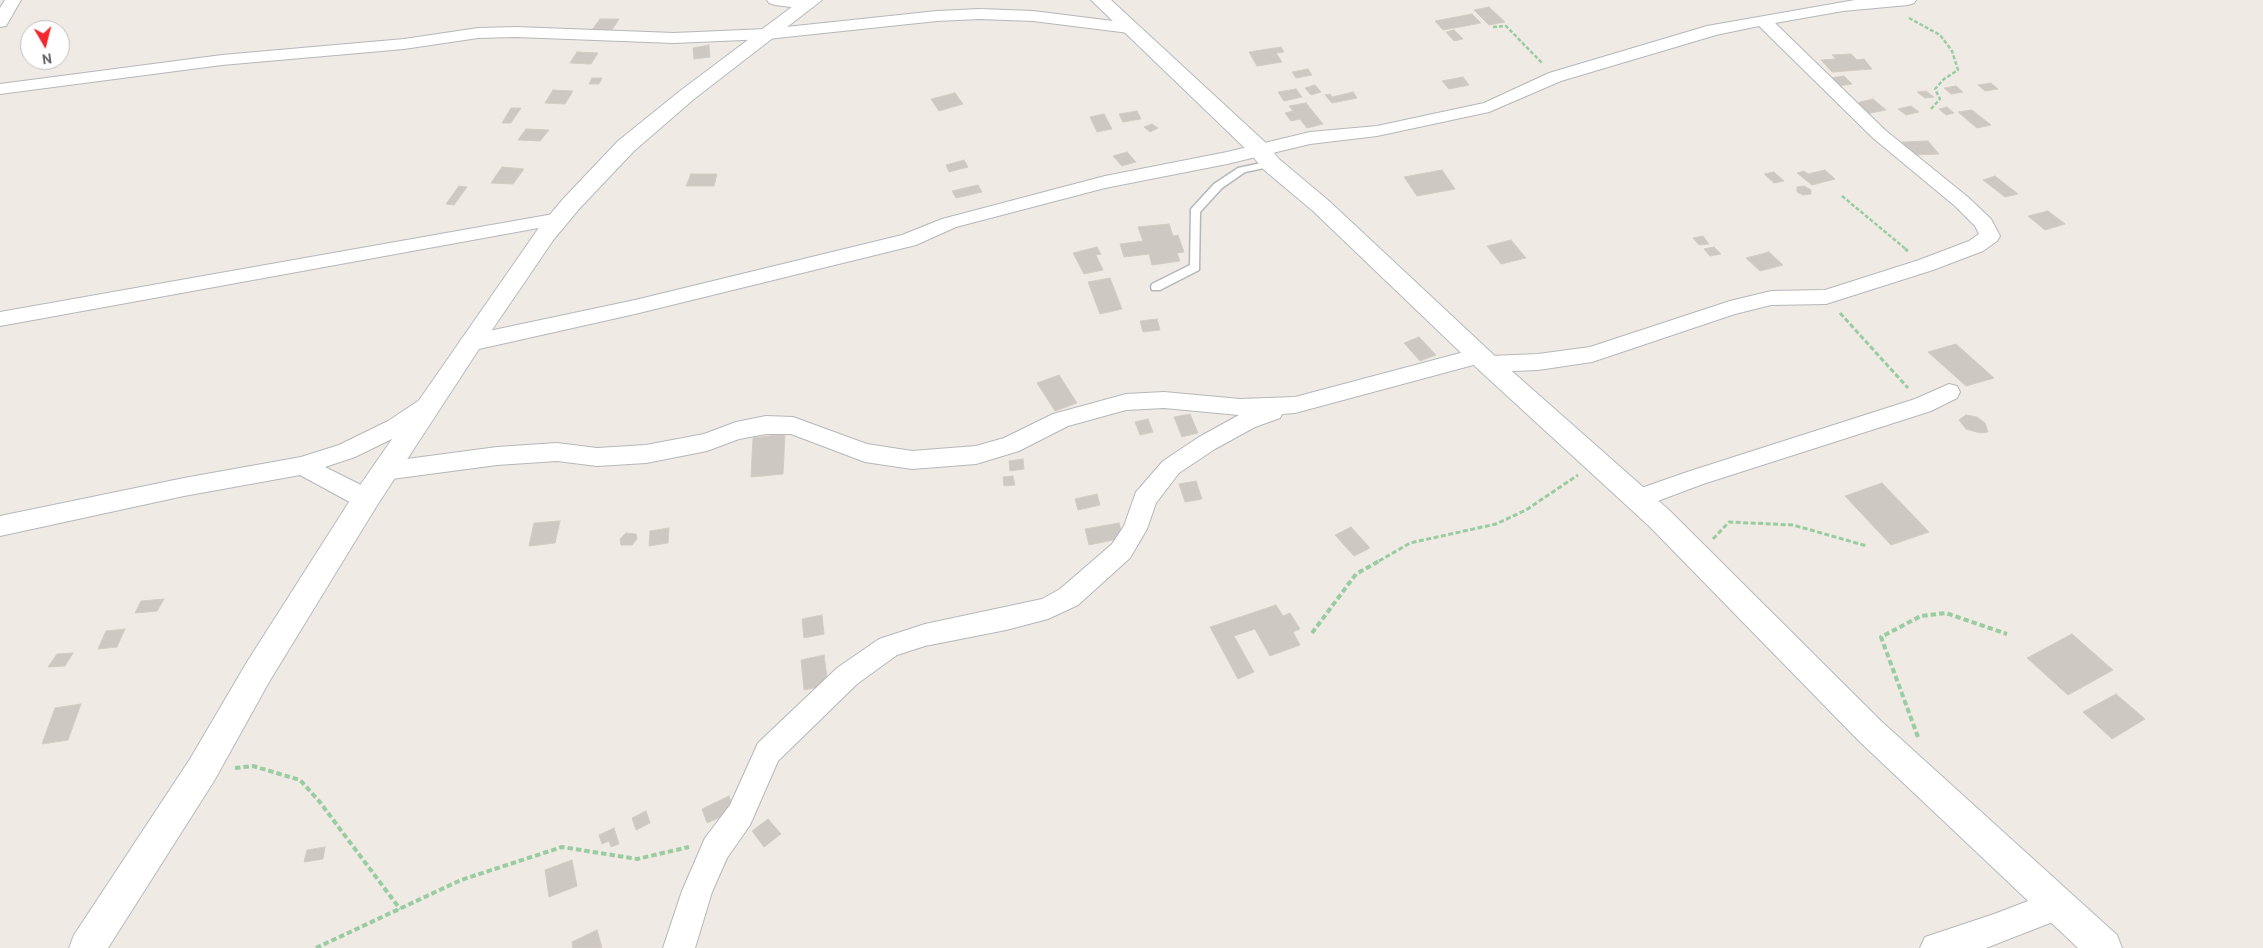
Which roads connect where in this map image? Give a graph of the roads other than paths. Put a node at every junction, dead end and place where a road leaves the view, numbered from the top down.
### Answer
1 (13, 0) edge
2 (774, 0) edge
3 (1100, 0) edge
4 (1908, 0) edge
5 (810, 2) edge
6 (1763, 21) junction
7 (0, 22) edge
8 (1129, 28) junction
9 (767, 34) junction
10 (0, 89) edge
11 (1265, 156) junction
12 (558, 219) junction
13 (1156, 287) dead end
14 (0, 319) edge
15 (470, 343) junction
16 (1484, 360) junction
17 (1949, 392) dead end
18 (429, 404) junction
19 (1295, 405) junction
20 (302, 466) junction
21 (384, 471) junction
22 (1639, 498) junction
23 (366, 499) junction
24 (0, 526) edge
25 (2057, 905) junction
26 (87, 948) edge
27 (679, 948) edge
28 (1936, 948) edge
29 (2104, 948) edge

1 - 7 street
2 - 5 street
3 - 8 street
4 - 6 street
5 - 9 street
6 - 11 street
6 - 16 street
8 - 9 street
8 - 11 street
9 - 10 street
9 - 12 street
11 - 13 lane
11 - 15 street
11 - 16 street
12 - 14 street
12 - 15 street
15 - 18 street
16 - 19 street
16 - 22 street
17 - 22 street
18 - 20 street
18 - 21 street
19 - 21 street
19 - 27 street
20 - 23 street
20 - 24 street
21 - 23 street
22 - 25 street
23 - 26 street
25 - 28 street
25 - 29 street

